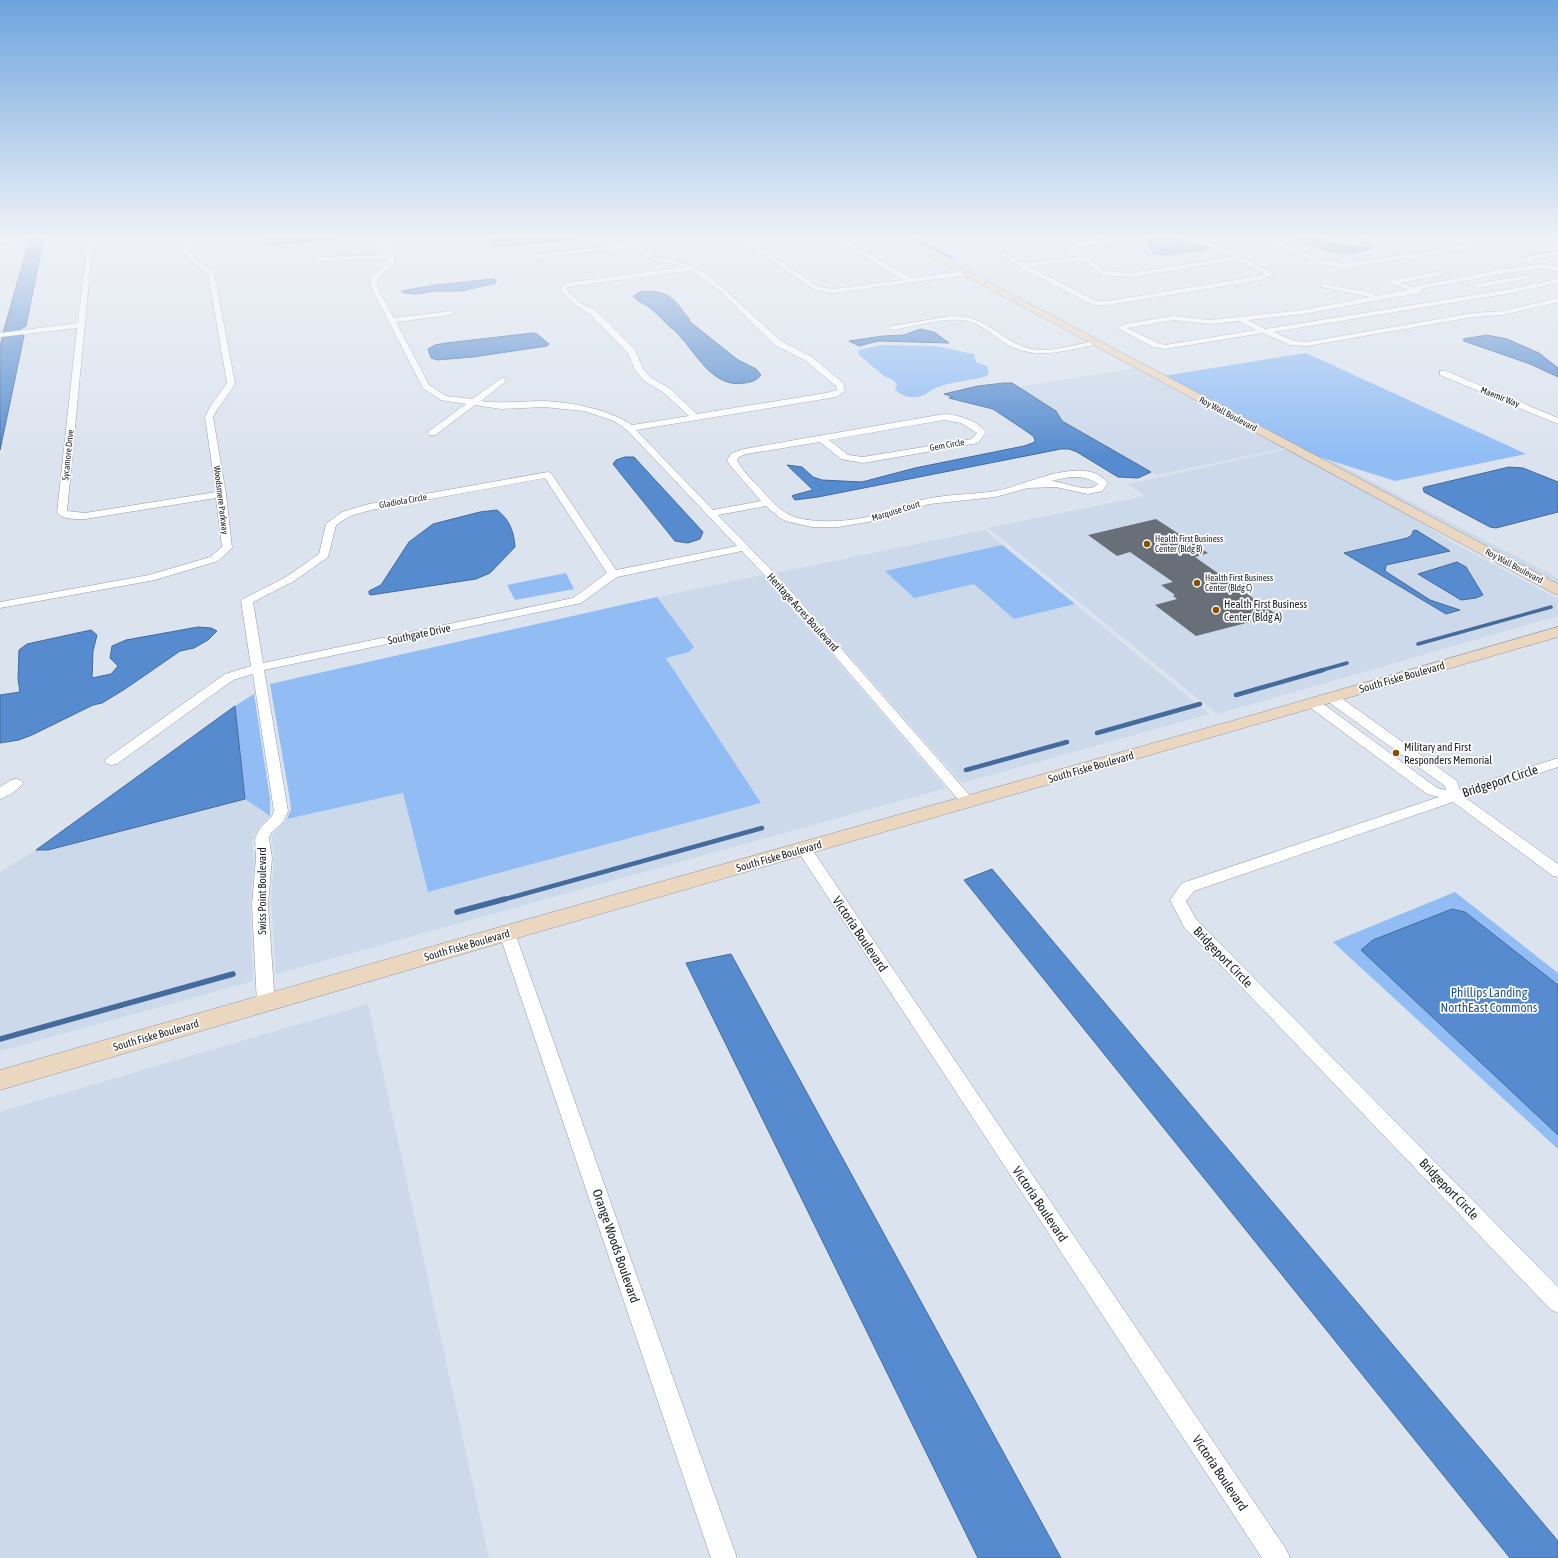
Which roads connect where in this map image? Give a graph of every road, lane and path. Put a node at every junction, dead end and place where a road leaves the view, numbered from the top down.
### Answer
1 (83, 310) edge
2 (218, 310) edge
3 (385, 310) edge
4 (589, 310) edge
5 (743, 310) edge
6 (1033, 310) edge
7 (1315, 310) edge
8 (1392, 310) edge
9 (1517, 310) edge
10 (450, 313) dead end
11 (1240, 319) junction
12 (391, 321) junction
13 (1210, 322) junction
14 (81, 325) junction
15 (1250, 325) junction
16 (1180, 327) dead end
17 (892, 328) dead end
18 (1226, 328) dead end
19 (1149, 331) dead end
20 (1264, 331) junction
21 (1133, 333) junction
22 (0, 334) edge
23 (1163, 338) dead end
24 (1147, 340) junction
25 (1094, 343) junction
26 (1442, 373) dead end
27 (502, 380) dead end
28 (474, 402) junction
29 (694, 417) junction
30 (1558, 421) edge
31 (630, 428) junction
32 (432, 433) dead end
33 (822, 439) junction
34 (1027, 485) junction
35 (221, 494) junction
36 (766, 499) junction
37 (708, 510) junction
38 (743, 548) junction
39 (613, 574) junction
40 (1558, 590) edge
41 (0, 605) edge
42 (1558, 632) edge
43 (258, 668) junction
44 (1323, 701) junction
45 (112, 761) dead end
46 (1558, 762) edge
47 (16, 782) dead end
48 (0, 794) edge
49 (1454, 796) junction
50 (968, 802) junction
51 (804, 850) junction
52 (1558, 872) edge
53 (508, 933) junction
54 (266, 1004) junction
55 (0, 1080) edge
56 (1558, 1302) edge
57 (724, 1558) edge
58 (1277, 1558) edge

1 - 14 street, Sycamore Drive
2 - 35 street, Woodsmere Parkway
3 - 12 street, Heritage Acres Boulevard
4 - 29 street
5 - 29 street
6 - 25 street, Roy Wall Boulevard
7 - 11 street
8 - 20 street
9 - 20 street
10 - 12 street
11 - 13 street
11 - 15 street
12 - 28 street, Heritage Acres Boulevard
13 - 16 street
13 - 21 street
14 - 22 street
14 - 35 street, Sycamore Drive
15 - 18 street
15 - 20 street
17 - 25 street
19 - 21 street
20 - 24 street
21 - 24 street
23 - 24 street
25 - 40 street, Roy Wall Boulevard
26 - 30 street, Maemir Way
27 - 28 street
28 - 31 street, Heritage Acres Boulevard
28 - 32 street
29 - 31 street
31 - 37 street, Heritage Acres Boulevard
33 - 33 street, Gem Circle
33 - 36 street, Gem Circle
34 - 34 street, Marquise Court
34 - 36 street, Marquise Court
35 - 41 street, Woodsmere Parkway
36 - 37 street
37 - 38 street, Heritage Acres Boulevard
38 - 39 street, Southgate Drive
38 - 50 street, Heritage Acres Boulevard
39 - 43 street, Southgate Drive
39 - 43 street, Gladiola Circle
42 - 44 street, South Fiske Boulevard
43 - 45 street, Southgate Drive
43 - 54 street, Swiss Point Boulevard
44 - 49 street
44 - 49 street
44 - 50 street, South Fiske Boulevard
46 - 49 street, Bridgeport Circle
47 - 48 street
49 - 52 street
49 - 56 street, Bridgeport Circle
50 - 51 street, South Fiske Boulevard
51 - 53 street, South Fiske Boulevard
51 - 58 street, Victoria Boulevard
53 - 54 street, South Fiske Boulevard
53 - 57 street, Orange Woods Boulevard
54 - 55 street, South Fiske Boulevard

